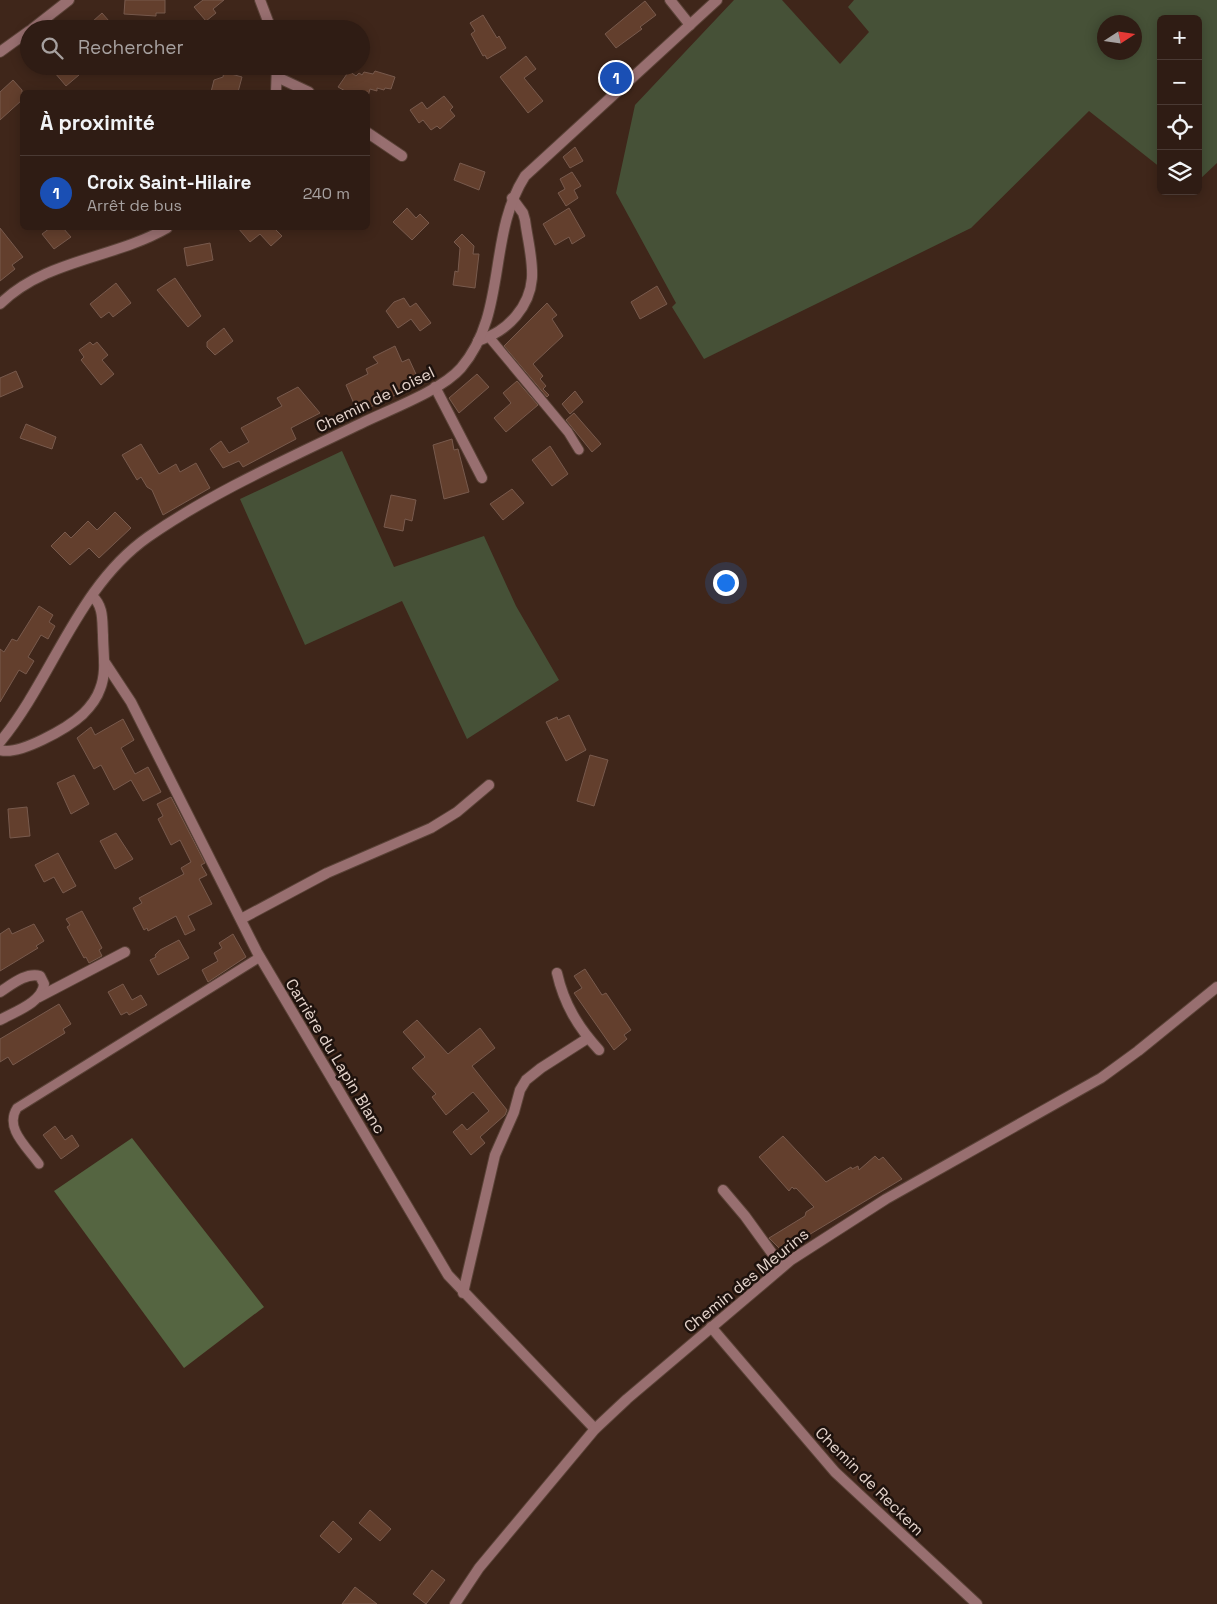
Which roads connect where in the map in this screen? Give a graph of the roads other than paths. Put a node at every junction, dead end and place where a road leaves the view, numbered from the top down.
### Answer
1 (68, 0) edge
2 (260, 0) edge
3 (670, 0) edge
4 (716, 0) edge
5 (43, 20) edge
6 (268, 20) edge
7 (690, 25) junction
8 (20, 38) edge
9 (0, 52) edge
10 (277, 77) joint
11 (276, 90) edge
12 (305, 90) edge
13 (370, 133) edge
14 (402, 156) dead end
15 (512, 198) junction
16 (163, 230) edge
17 (0, 304) edge
18 (489, 337) junction
19 (478, 341) junction
20 (435, 387) junction
21 (579, 450) dead end
22 (482, 478) dead end
23 (92, 596) junction
24 (104, 661) junction
25 (0, 742) edge
26 (0, 750) edge
27 (489, 784) dead end
28 (241, 919) junction
29 (125, 952) dead end
30 (260, 957) junction
31 (557, 973) dead end
32 (1217, 986) edge
33 (0, 992) edge
34 (37, 998) junction
35 (0, 1020) edge
36 (588, 1038) junction
37 (599, 1050) dead end
38 (39, 1164) dead end
39 (723, 1190) dead end
40 (782, 1267) junction
41 (463, 1293) junction
42 (710, 1327) junction
43 (595, 1428) junction
44 (455, 1604) edge
45 (977, 1604) edge

1 - 5 street
2 - 6 street
3 - 7 street
4 - 7 street, Chemin de Loisel
7 - 15 street, Chemin de Loisel
8 - 9 street
10 - 11 street
10 - 12 street
13 - 14 street
15 - 18 street
15 - 19 street, Chemin de Loisel
16 - 17 street
18 - 19 street
18 - 21 lane
19 - 20 street, Chemin de Loisel
20 - 22 street
20 - 23 street, Chemin de Loisel
23 - 24 street
23 - 25 street, Chemin de Loisel
24 - 26 street
24 - 28 street, Carrière du Lapin Blanc
27 - 28 street
28 - 30 street, Carrière du Lapin Blanc
29 - 34 street
30 - 38 lane
30 - 41 street, Carrière du Lapin Blanc
31 - 36 street
32 - 40 street, Chemin des Meurins
33 - 34 street
34 - 35 street
36 - 37 street
36 - 41 street
39 - 40 street
40 - 42 street, Chemin des Meurins
41 - 43 street, Carrière du Lapin Blanc
42 - 43 street, Chemin des Meurins
42 - 45 street, Chemin de Reckem
43 - 44 street, Chemin des Meurins

